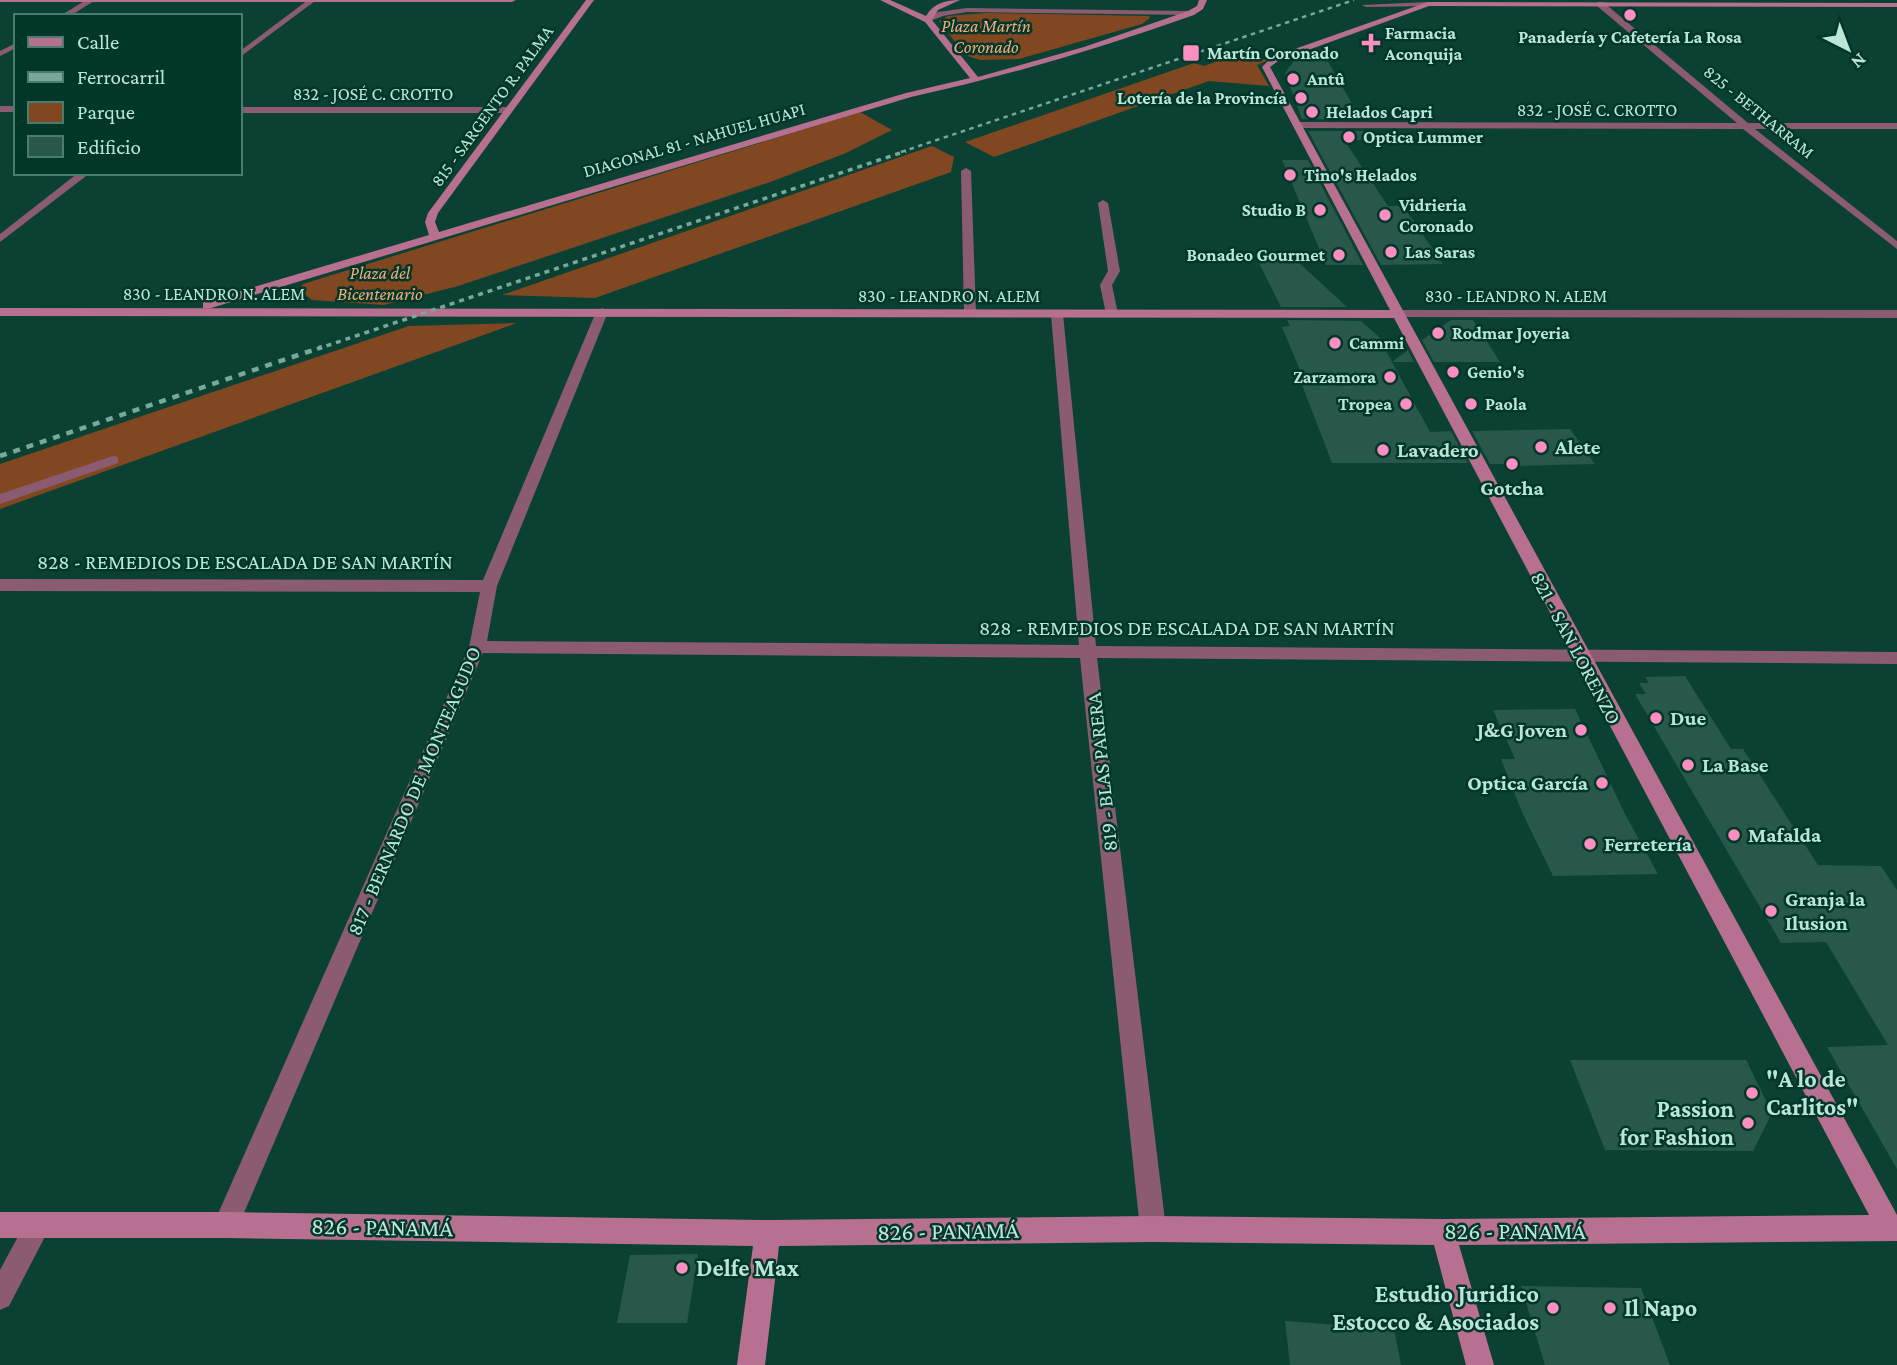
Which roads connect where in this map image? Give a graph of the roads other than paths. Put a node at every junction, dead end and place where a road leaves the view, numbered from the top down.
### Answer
1 (0, 0) edge
2 (512, 0) edge
3 (590, 0) edge
4 (884, 0) edge
5 (956, 0) edge
6 (1203, 0) edge
7 (90, 1) edge
8 (311, 1) edge
9 (1513, 2) edge
10 (1428, 4) junction
11 (1600, 4) junction
12 (1366, 5) dead end
13 (1897, 5) edge
14 (1191, 13) junction
15 (67, 14) edge
16 (928, 20) junction
17 (242, 53) edge
18 (961, 60) junction
19 (1032, 63) junction
20 (976, 80) junction
21 (242, 110) edge
22 (506, 110) junction
23 (1297, 125) junction
24 (1897, 126) edge
25 (1747, 127) junction
26 (966, 171) dead end
27 (82, 175) edge
28 (1103, 203) dead end
29 (434, 235) junction
30 (0, 239) edge
31 (1897, 246) edge
32 (190, 310) junction
33 (0, 312) edge
34 (602, 312) junction
35 (970, 313) junction
36 (1057, 314) junction
37 (1112, 314) junction
38 (1399, 314) junction
39 (1897, 314) edge
40 (113, 460) dead end
41 (0, 499) edge
42 (0, 584) edge
43 (489, 586) junction
44 (477, 647) junction
45 (1088, 650) junction
46 (1579, 654) junction
47 (1897, 658) edge
48 (226, 1224) junction
49 (0, 1225) edge
50 (38, 1225) junction
51 (1893, 1228) edge
52 (1153, 1229) junction
53 (1443, 1232) junction
54 (768, 1233) junction
55 (0, 1297) edge
56 (751, 1365) edge
57 (1480, 1365) edge

1 - 7 street
2 - 8 street
3 - 22 street, 815 - SARGENTO R. PALMA
4 - 16 street
5 - 16 street
6 - 14 street, DIAGONAL 81 - NAHUEL HUAPI
7 - 8 street
7 - 15 street
8 - 17 street
9 - 10 street
9 - 11 street
10 - 12 street
10 - 23 street, 821 - SAN LORENZO
11 - 13 street
11 - 25 street, 825 - BETHARRAM
14 - 16 street
14 - 19 street, DIAGONAL 81 - NAHUEL HUAPI
16 - 18 street
18 - 19 street
18 - 20 street
19 - 20 street, DIAGONAL 81 - NAHUEL HUAPI
20 - 29 street, DIAGONAL 81 - NAHUEL HUAPI
21 - 22 street, 832 - JOSÉ C. CROTTO
22 - 29 street, 815 - SARGENTO R. PALMA
23 - 25 street, 832 - JOSÉ C. CROTTO
23 - 38 street, 821 - SAN LORENZO
24 - 25 street, 832 - JOSÉ C. CROTTO
25 - 31 street, 825 - BETHARRAM
26 - 35 street
27 - 30 street
28 - 37 street
29 - 32 street, DIAGONAL 81 - NAHUEL HUAPI
32 - 33 street, 830 - LEANDRO N. ALEM
32 - 34 street, 830 - LEANDRO N. ALEM
34 - 35 street, 830 - LEANDRO N. ALEM
34 - 43 street, 817 - BERNARDO DE MONTEAGUDO
35 - 36 street, 830 - LEANDRO N. ALEM
36 - 37 street, 830 - LEANDRO N. ALEM
36 - 45 street, 819 - BLAS PARERA
37 - 38 street, 830 - LEANDRO N. ALEM
38 - 39 street, 830 - LEANDRO N. ALEM
38 - 46 street, 821 - SAN LORENZO
40 - 41 street
42 - 43 street, 828 - REMEDIOS DE ESCALADA DE SAN MARTÍN
43 - 44 street, 817 - BERNARDO DE MONTEAGUDO
44 - 45 street, 828 - REMEDIOS DE ESCALADA DE SAN MARTÍN
44 - 48 street, 817 - BERNARDO DE MONTEAGUDO
45 - 46 street, 828 - REMEDIOS DE ESCALADA DE SAN MARTÍN
45 - 52 street, 819 - BLAS PARERA
46 - 47 street, 828 - REMEDIOS DE ESCALADA DE SAN MARTÍN
46 - 51 street, 821 - SAN LORENZO
48 - 50 street, 826 - PANAMÁ
48 - 54 street, 826 - PANAMÁ
49 - 50 street, 826 - PANAMÁ
50 - 55 street
51 - 53 street, 826 - PANAMÁ
52 - 53 street, 826 - PANAMÁ
52 - 54 street, 826 - PANAMÁ
53 - 57 street
54 - 56 street

